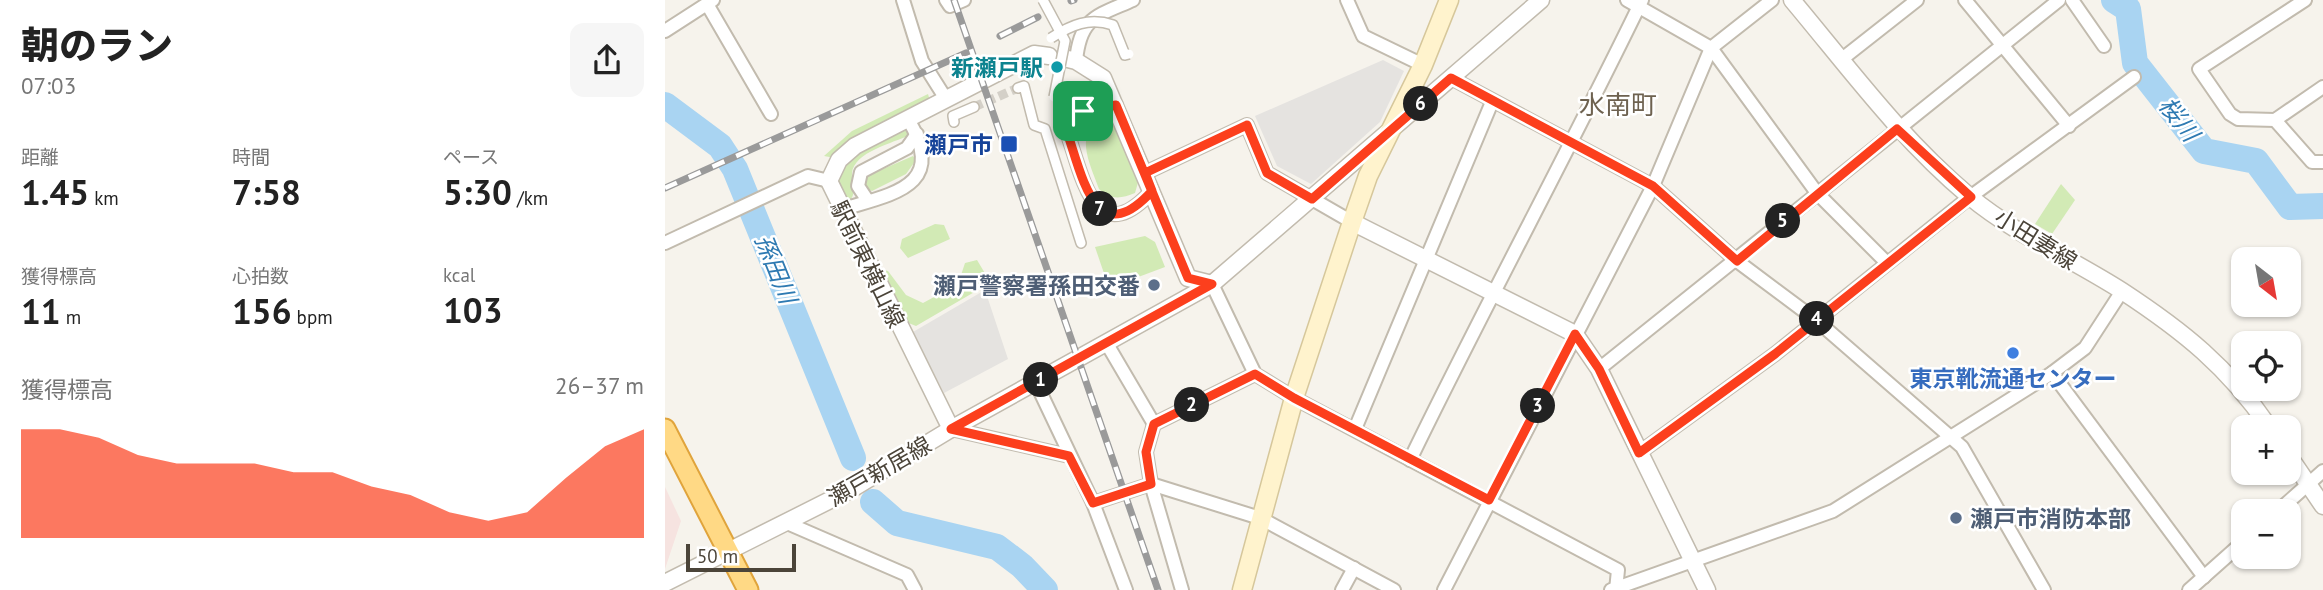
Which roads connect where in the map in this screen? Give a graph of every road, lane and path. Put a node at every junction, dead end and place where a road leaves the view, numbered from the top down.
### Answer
1 (903, 0) edge
2 (946, 0) edge
3 (964, 0) edge
4 (1043, 0) edge
5 (1133, 0) edge
6 (1347, 0) edge
7 (1449, 0) edge
8 (1541, 0) edge
9 (1627, 0) edge
10 (1772, 0) edge
11 (1792, 0) edge
12 (1917, 0) edge
13 (1965, 0) edge
14 (2059, 0) edge
15 (2072, 0) edge
16 (2305, 0) edge
17 (710, 2) edge
18 (1641, 3) edge
19 (665, 31) edge
20 (1060, 32) junction
21 (1051, 38) dead end
22 (2002, 45) junction
23 (2104, 46) dead end
24 (1711, 48) junction
25 (1049, 56) dead end
26 (1124, 56) dead end
27 (1842, 59) junction
28 (1072, 60) joint
29 (1423, 65) junction
30 (2134, 77) dead end
31 (1451, 78) junction
32 (1018, 88) dead end
33 (2323, 88) edge
34 (1054, 97) dead end
35 (946, 99) junction
36 (1492, 102) junction
37 (1116, 105) junction
38 (974, 107) tunnel mouth
39 (771, 114) dead end
40 (908, 119) junction
41 (2275, 120) junction
42 (954, 122) dead end
43 (2069, 126) junction
44 (1897, 129) junction
45 (1389, 132) junction
46 (917, 134) junction
47 (1573, 143) junction
48 (2323, 162) edge
49 (1145, 173) junction
50 (829, 181) junction
51 (1653, 186) junction
52 (1152, 191) junction
53 (1817, 193) junction
54 (1971, 197) junction
55 (1312, 199) junction
56 (868, 201) junction
57 (843, 209) junction
58 (1352, 222) junction
59 (665, 243) edge
60 (1081, 243) dead end
61 (1426, 257) junction
62 (1737, 261) junction
63 (1887, 263) junction
64 (1212, 284) junction
65 (2122, 291) junction
66 (1491, 293) junction
67 (1816, 320) junction
68 (1575, 334) junction
69 (1107, 344) junction
70 (1599, 369) junction
71 (2052, 373) junction
72 (1255, 374) junction
73 (1036, 383) junction
74 (1294, 398) junction
75 (2260, 415) edge
76 (1154, 424) junction
77 (665, 429) edge
78 (951, 429) junction
79 (1355, 429) junction
80 (1951, 437) junction
81 (1639, 453) junction
82 (1069, 456) junction
83 (1410, 460) junction
84 (2323, 471) edge
85 (2301, 473) edge
86 (1151, 484) junction
87 (2309, 484) junction
88 (2292, 499) edge
89 (1489, 500) junction
90 (1093, 503) junction
91 (2323, 506) edge
92 (1260, 518) junction
93 (787, 523) junction
94 (2231, 553) edge
95 (727, 554) junction
96 (1694, 562) junction
97 (1354, 568) junction
98 (2204, 577) junction
99 (665, 583) edge
100 (1615, 589) edge
101 (747, 590) edge
102 (915, 590) edge
103 (1126, 590) edge
104 (1182, 590) edge
105 (1242, 590) edge
106 (1342, 590) edge
107 (1394, 590) edge
108 (1444, 590) edge
109 (1707, 590) edge
110 (2045, 590) edge
111 (2189, 590) edge

1 - 35 street
2 - 3 street
4 - 20 street, bridge
5 - 28 street
6 - 29 street
7 - 29 main road
8 - 31 street, 瀬戸新居線
9 - 18 street
10 - 24 street
11 - 27 street, 小田妻線
12 - 27 street
13 - 22 street
14 - 22 street
15 - 23 street
16 - 41 street
17 - 19 street
17 - 39 street
18 - 24 street
18 - 47 street
20 - 21 street, bridge
20 - 26 street, bridge
20 - 34 street, bridge
22 - 43 street
22 - 44 street
24 - 51 street
24 - 53 street
25 - 35 street, 駅前東横山線
27 - 44 street, 小田妻線
28 - 37 street
29 - 45 main road
30 - 43 street
31 - 36 street
31 - 45 street, 瀬戸新居線
32 - 60 street
33 - 41 street
35 - 40 street, 駅前東横山線
36 - 47 street
36 - 61 street
37 - 49 street
37 - 52 street
38 - 42 street
40 - 46 street
40 - 50 street, 駅前東横山線
41 - 48 street
43 - 54 street
44 - 53 street
44 - 54 street, 小田妻線
45 - 55 street, 瀬戸新居線
45 - 58 main road
46 - 56 street
46 - 56 street
47 - 51 street
47 - 66 street
49 - 52 street
49 - 55 street
50 - 57 street, 駅前東横山線
50 - 59 street
51 - 62 street
51 - 68 street
52 - 64 street
53 - 62 street
53 - 63 street
54 - 63 street
54 - 65 street, 小田妻線
55 - 58 street
55 - 64 street, 瀬戸新居線
56 - 57 street
57 - 78 street, 駅前東横山線
58 - 61 street
58 - 74 main road
61 - 66 street
61 - 79 street
62 - 67 street
62 - 70 street
63 - 67 street
64 - 69 street, 瀬戸新居線
64 - 72 street
65 - 71 street
65 - 75 street, 小田妻線
66 - 68 street
66 - 83 street
67 - 80 street
67 - 81 street
68 - 70 street
68 - 89 street
69 - 73 street, 瀬戸新居線
69 - 76 street
70 - 81 street
71 - 80 street
71 - 98 street
72 - 74 street
72 - 76 street
73 - 78 street, 瀬戸新居線
73 - 82 street
74 - 79 street
74 - 92 main road
76 - 86 street
77 - 95 highway
78 - 82 street
78 - 93 street, 瀬戸新居線
79 - 83 street
80 - 96 street
80 - 110 street
81 - 96 street
82 - 90 street
83 - 89 street
84 - 87 street
85 - 87 street
86 - 90 street
86 - 92 street
86 - 104 street
87 - 88 street
87 - 91 street
89 - 100 street
89 - 108 street
90 - 103 street
92 - 97 street
92 - 105 main road
93 - 95 street, 瀬戸新居線
93 - 102 street
94 - 98 street
95 - 99 street, 瀬戸新居線
95 - 101 highway
96 - 100 street
96 - 109 street
97 - 106 street
97 - 107 street
98 - 111 street

